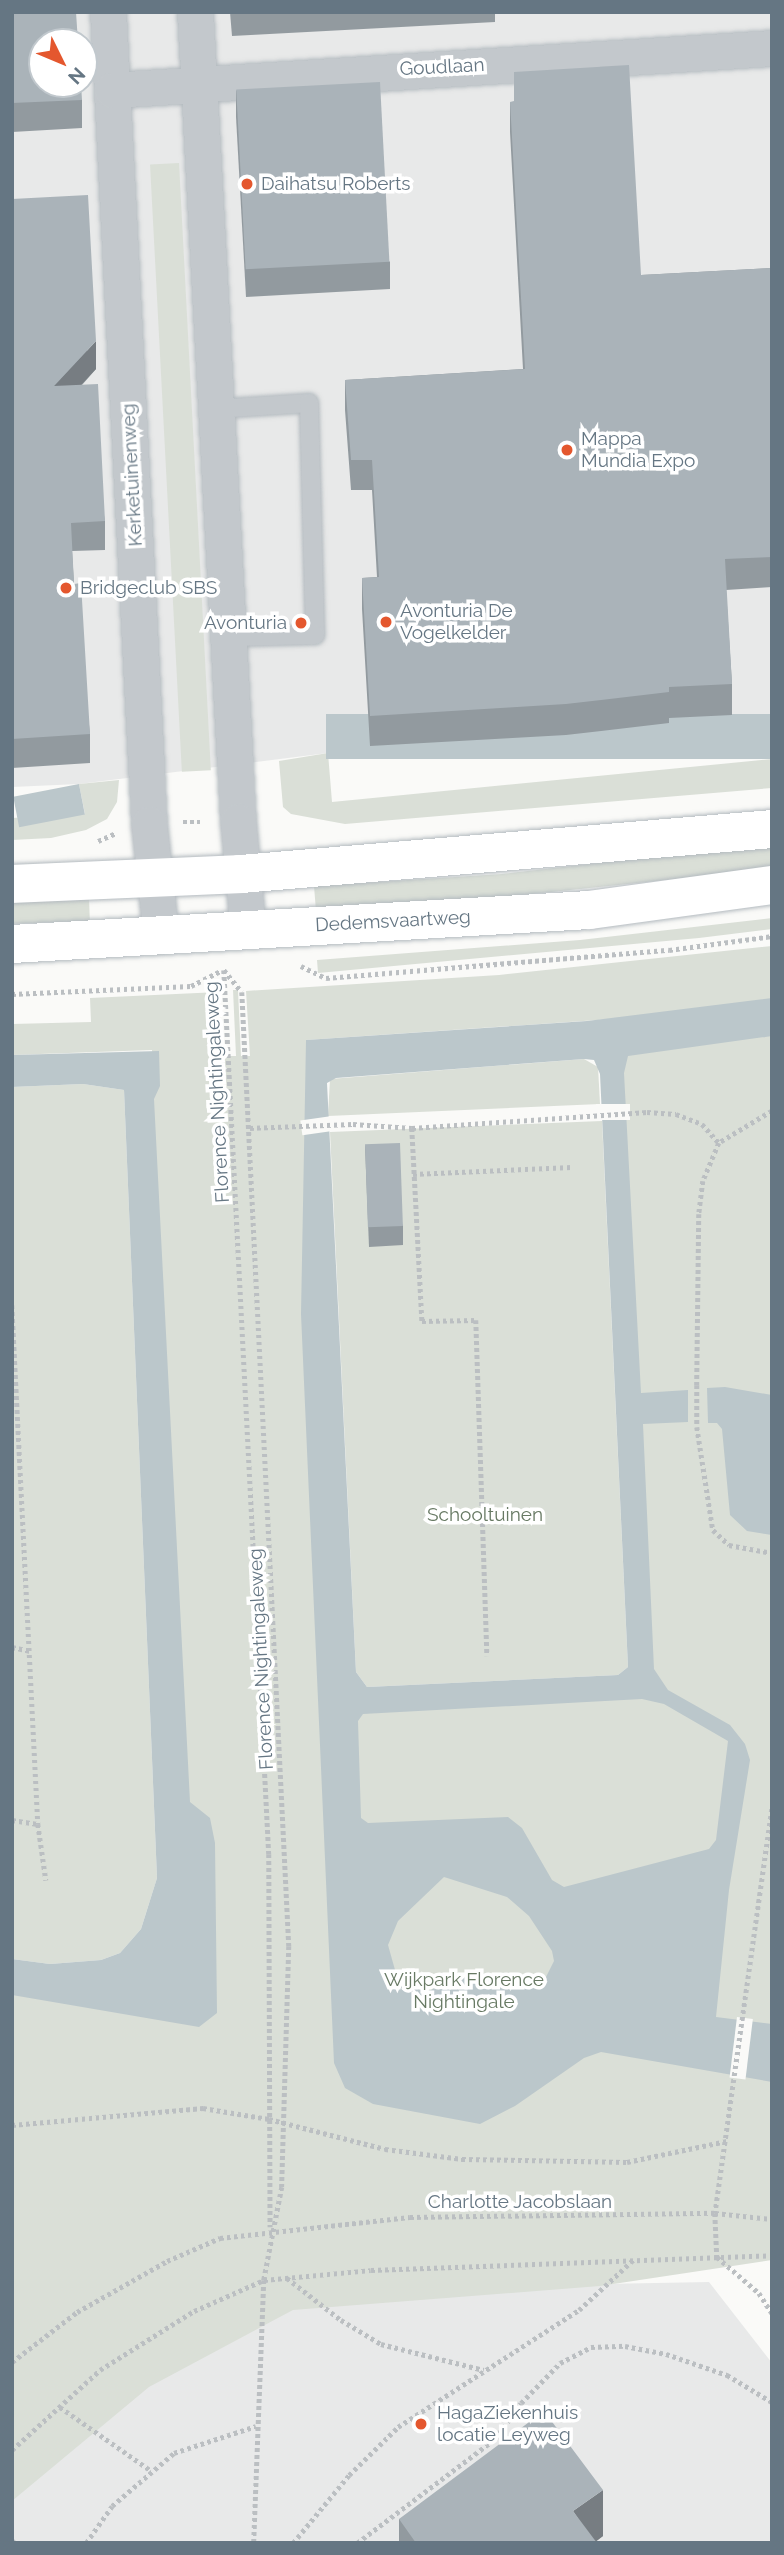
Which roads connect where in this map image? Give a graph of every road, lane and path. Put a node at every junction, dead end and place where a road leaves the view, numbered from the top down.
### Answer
1 (108, 12) edge
2 (195, 12) edge
3 (772, 48) edge
4 (199, 81) junction
5 (112, 89) junction
6 (216, 409) junction
7 (231, 636) junction
8 (772, 829) edge
9 (241, 874) junction
10 (156, 877) junction
11 (12, 884) edge
12 (772, 885) edge
13 (248, 931) junction
14 (161, 936) junction
15 (772, 936) edge
16 (12, 944) edge
17 (298, 964) dead end
18 (224, 969) junction
19 (12, 994) edge
20 (772, 1111) edge
21 (250, 1128) junction
22 (412, 1128) junction
23 (719, 1143) junction
24 (572, 1167) dead end
25 (413, 1174) junction
26 (12, 1305) edge
27 (772, 1553) edge
28 (12, 1647) edge
29 (31, 1651) junction
30 (487, 1656) dead end
31 (772, 1809) edge
32 (12, 1820) edge
33 (38, 1824) junction
34 (46, 1881) dead end
35 (269, 2119) junction
36 (12, 2125) edge
37 (286, 2126) junction
38 (727, 2140) junction
39 (715, 2213) junction
40 (772, 2218) edge
41 (270, 2235) junction
42 (772, 2255) edge
43 (717, 2257) junction
44 (634, 2259) junction
45 (286, 2277) junction
46 (264, 2280) junction
47 (772, 2312) edge
48 (12, 2362) edge
49 (484, 2370) junction
50 (772, 2402) edge
51 (60, 2407) junction
52 (256, 2426) junction
53 (12, 2451) edge
54 (150, 2470) junction
55 (86, 2543) edge
56 (254, 2543) edge
57 (293, 2543) edge
58 (357, 2543) edge

1 - 5 street, Kerketuinenweg
2 - 4 street
3 - 4 street, Goudlaan
4 - 5 street, Goudlaan
4 - 6 street
5 - 10 street, Kerketuinenweg
6 - 7 street
6 - 7 lane
7 - 9 street
8 - 9 main road
9 - 10 main road
9 - 13 street
10 - 11 main road
10 - 14 street, Kerketuinenweg
12 - 13 main road, Dedemsvaartweg
13 - 14 main road, Dedemsvaartweg
14 - 16 main road, Dedemsvaartweg
15 - 17 path
18 - 19 path
18 - 21 path, Florence Nightingaleweg
18 - 35 path, Florence Nightingaleweg
20 - 23 path
21 - 22 path
21 - 37 path, Florence Nightingaleweg
22 - 23 path
22 - 25 path
23 - 27 path
24 - 25 path
25 - 30 path
26 - 29 path
28 - 29 path
29 - 33 path
31 - 38 path
32 - 33 path
33 - 34 path
35 - 36 path
35 - 37 path
35 - 41 path, Florence Nightingaleweg
37 - 38 path
37 - 41 path, Florence Nightingaleweg
38 - 39 path
39 - 40 path, Charlotte Jacobslaan
39 - 41 path, Charlotte Jacobslaan
39 - 43 path
41 - 46 path
41 - 48 path
42 - 43 path
43 - 44 path
43 - 47 path
44 - 45 path
44 - 49 path
45 - 46 path
45 - 49 path
46 - 51 path
46 - 52 path
49 - 57 path
50 - 58 path
51 - 53 path
51 - 54 path
52 - 54 path
52 - 56 path
54 - 55 path

